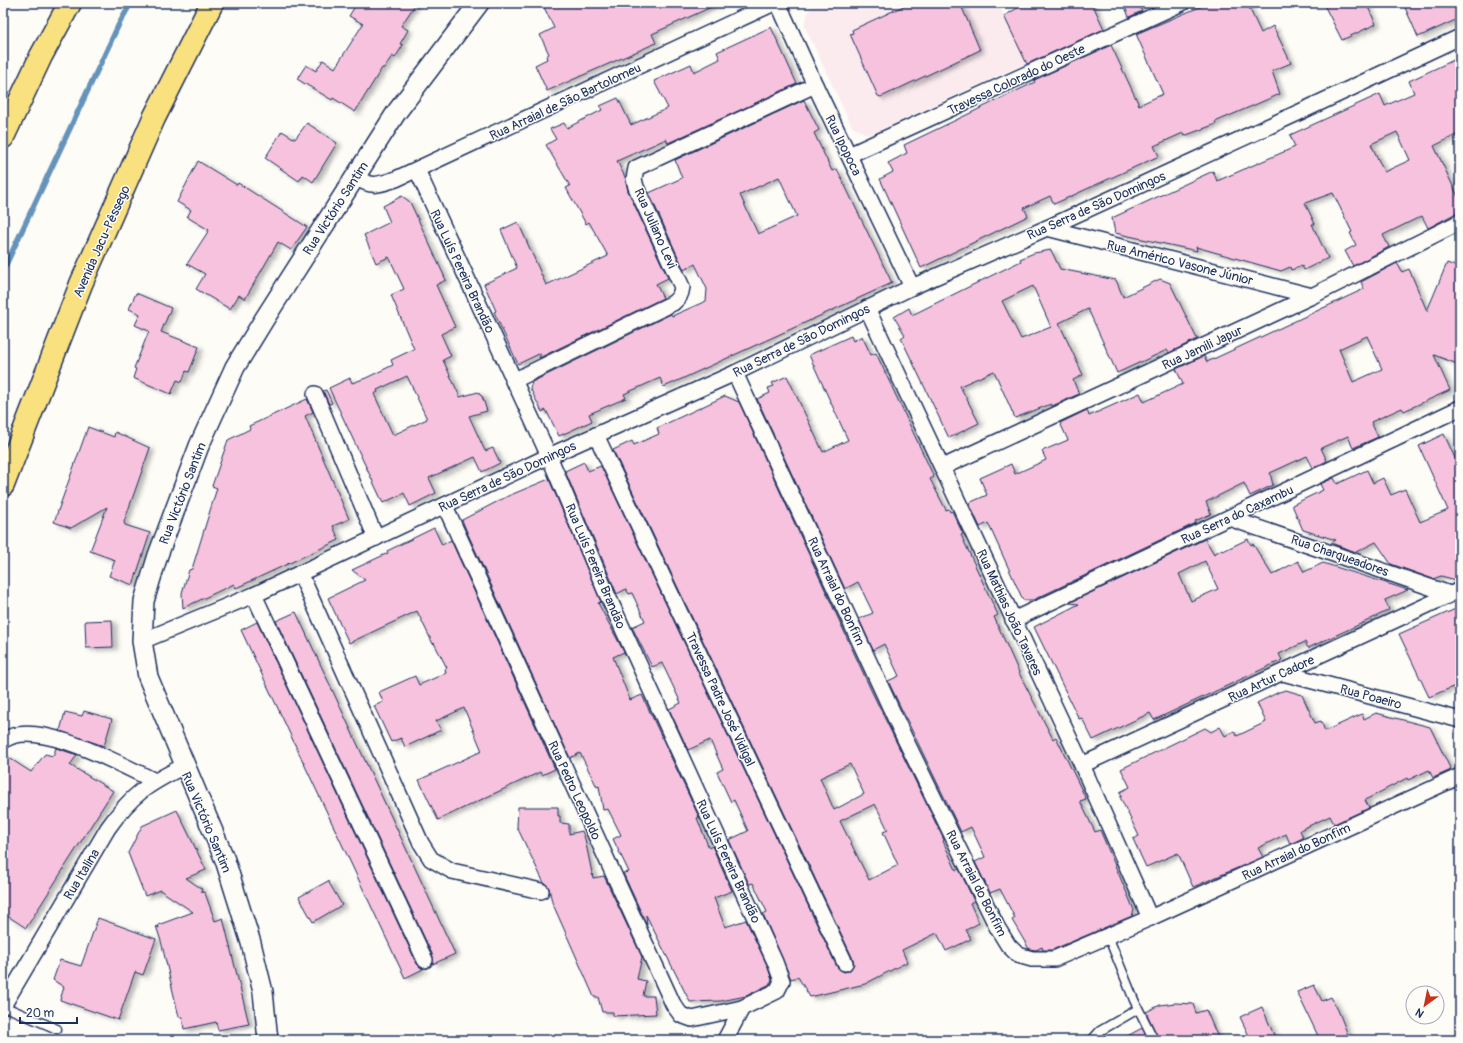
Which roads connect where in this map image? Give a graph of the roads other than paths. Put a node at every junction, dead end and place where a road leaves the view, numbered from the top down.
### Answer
1 (70, 3) edge
2 (212, 3) edge
3 (479, 3) edge
4 (774, 3) edge
5 (778, 3) edge
6 (1182, 3) edge
7 (1460, 37) edge
8 (815, 85) junction
9 (3, 137) edge
10 (849, 155) junction
11 (417, 170) junction
12 (355, 177) junction
13 (1459, 225) edge
14 (1047, 228) junction
15 (912, 287) junction
16 (1312, 296) junction
17 (867, 308) junction
18 (735, 373) junction
19 (513, 381) junction
20 (315, 394) dead end
21 (1460, 408) edge
22 (596, 435) junction
23 (549, 456) junction
24 (943, 467) junction
25 (3, 485) edge
26 (445, 506) junction
27 (1229, 518) junction
28 (376, 538) junction
29 (300, 573) junction
30 (1455, 592) edge
31 (254, 595) junction
32 (1013, 620) junction
33 (142, 641) junction
34 (1283, 673) junction
35 (1460, 720) edge
36 (3, 740) edge
37 (1082, 765) junction
38 (184, 766) junction
39 (1460, 776) edge
40 (155, 781) junction
41 (541, 891) dead end
42 (1150, 918) junction
43 (1108, 936) junction
44 (424, 960) dead end
45 (845, 963) dead end
46 (8, 988) edge
47 (3, 1006) edge
48 (742, 1008) junction
49 (1138, 1009) junction
50 (57, 1029) dead end
51 (268, 1040) edge
52 (725, 1040) edge
53 (1092, 1040) edge
54 (1154, 1040) edge

1 - 9 highway
2 - 25 highway, Avenida Jacu-Pêssego
3 - 12 street, Rua Victório Santim
4 - 11 street, Rua Arraial de São Bartolomeu
5 - 8 street, Rua Ipopoca
6 - 10 street, Travessa Colorado do Oeste
7 - 14 street, Rua Serra de São Domingos
8 - 10 street, Rua Ipopoca
8 - 19 street, Rua Juliano Levi
10 - 15 street, Rua Ipopoca
11 - 12 street, Rua Arraial de São Bartolomeu
11 - 19 street, Rua Luís Pereira Brandão
12 - 33 street, Rua Victório Santim
13 - 16 street, Rua Jamili Japur
14 - 15 street, Rua Serra de São Domingos
14 - 16 street, Rua Américo Vasone Júnior
15 - 17 street, Rua Serra de São Domingos
16 - 24 street, Rua Jamili Japur
17 - 18 street, Rua Serra de São Domingos
17 - 24 street, Rua Mathias João Tavares
18 - 22 street, Rua Serra de São Domingos
18 - 43 street, Rua Arraial do Bonfim
19 - 23 street, Rua Luís Pereira Brandão
20 - 28 street
21 - 27 street, Rua Serra do Caxambu
22 - 23 street, Rua Serra de São Domingos
22 - 45 street, Travessa Padre José Vidigal
23 - 26 street, Rua Serra de São Domingos
23 - 48 street, Rua Luís Pereira Brandão
24 - 32 street, Rua Mathias João Tavares
26 - 28 street, Rua Serra de São Domingos
26 - 48 street, Rua Pedro Leopoldo
27 - 30 street, Rua Charqueadores
27 - 32 street, Rua Serra do Caxambu
28 - 29 street, Rua Serra de São Domingos
29 - 31 street, Rua Serra de São Domingos
29 - 41 street
30 - 34 street, Rua Artur Cadore
31 - 33 street, Rua Serra de São Domingos
31 - 44 street
32 - 37 street, Rua Mathias João Tavares
33 - 38 street, Rua Victório Santim
34 - 35 street, Rua Poaeiro
34 - 37 street, Rua Artur Cadore
36 - 40 street
37 - 42 street, Rua Mathias João Tavares
38 - 40 street, Rua Italina
38 - 51 street, Rua Victório Santim
39 - 42 street, Rua Arraial do Bonfim
40 - 46 street, Rua Italina
42 - 43 street, Rua Arraial do Bonfim
43 - 49 lane
46 - 47 street, Rua Italina
47 - 50 lane
48 - 52 street
49 - 53 lane
49 - 54 lane

